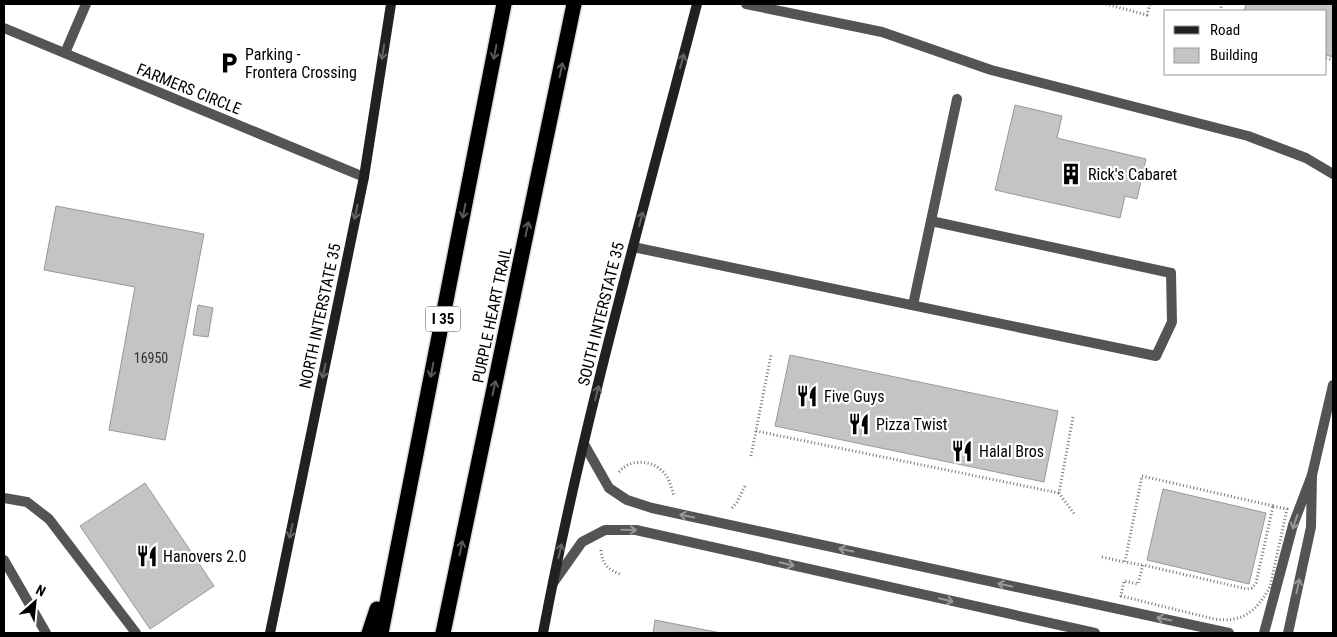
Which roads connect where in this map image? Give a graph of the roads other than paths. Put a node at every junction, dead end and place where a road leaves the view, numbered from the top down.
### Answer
1 (86, 4) edge
2 (391, 4) edge
3 (504, 4) edge
4 (574, 4) edge
5 (697, 4) edge
6 (746, 4) edge
7 (4, 28) edge
8 (65, 54) junction
9 (957, 99) dead end
10 (1333, 174) edge
11 (364, 177) junction
12 (931, 221) junction
13 (634, 247) junction
14 (913, 305) junction
15 (1333, 385) edge
16 (584, 444) junction
17 (1312, 475) junction
18 (4, 498) edge
19 (401, 529) junction
20 (4, 560) edge
21 (552, 584) junction
22 (46, 633) edge
23 (136, 633) edge
24 (270, 633) edge
25 (369, 633) edge
26 (381, 633) edge
27 (443, 633) edge
28 (543, 633) edge
29 (1095, 633) edge
30 (1228, 633) edge
31 (1264, 633) edge
32 (1288, 633) edge

1 - 8 street
2 -> 11 main road, NORTH INTERSTATE 35
3 -> 19 highway, I 35
27 -> 4 highway, PURPLE HEART TRAIL
13 -> 5 main road, SOUTH INTERSTATE 35
6 - 10 street
7 - 8 street, FARMERS CIRCLE
8 - 11 street, FARMERS CIRCLE
9 - 12 street
11 -> 24 main road, NORTH INTERSTATE 35
12 - 14 street
12 - 14 street
13 - 14 street
16 -> 13 main road, SOUTH INTERSTATE 35
15 - 17 street
21 -> 16 main road, SOUTH INTERSTATE 35
30 -> 16 street
17 -> 31 street
32 -> 17 street
18 - 23 street
19 - 25 highway
19 - 26 highway, I 35
20 - 22 street
21 - 28 main road, SOUTH INTERSTATE 35
21 -> 29 street

